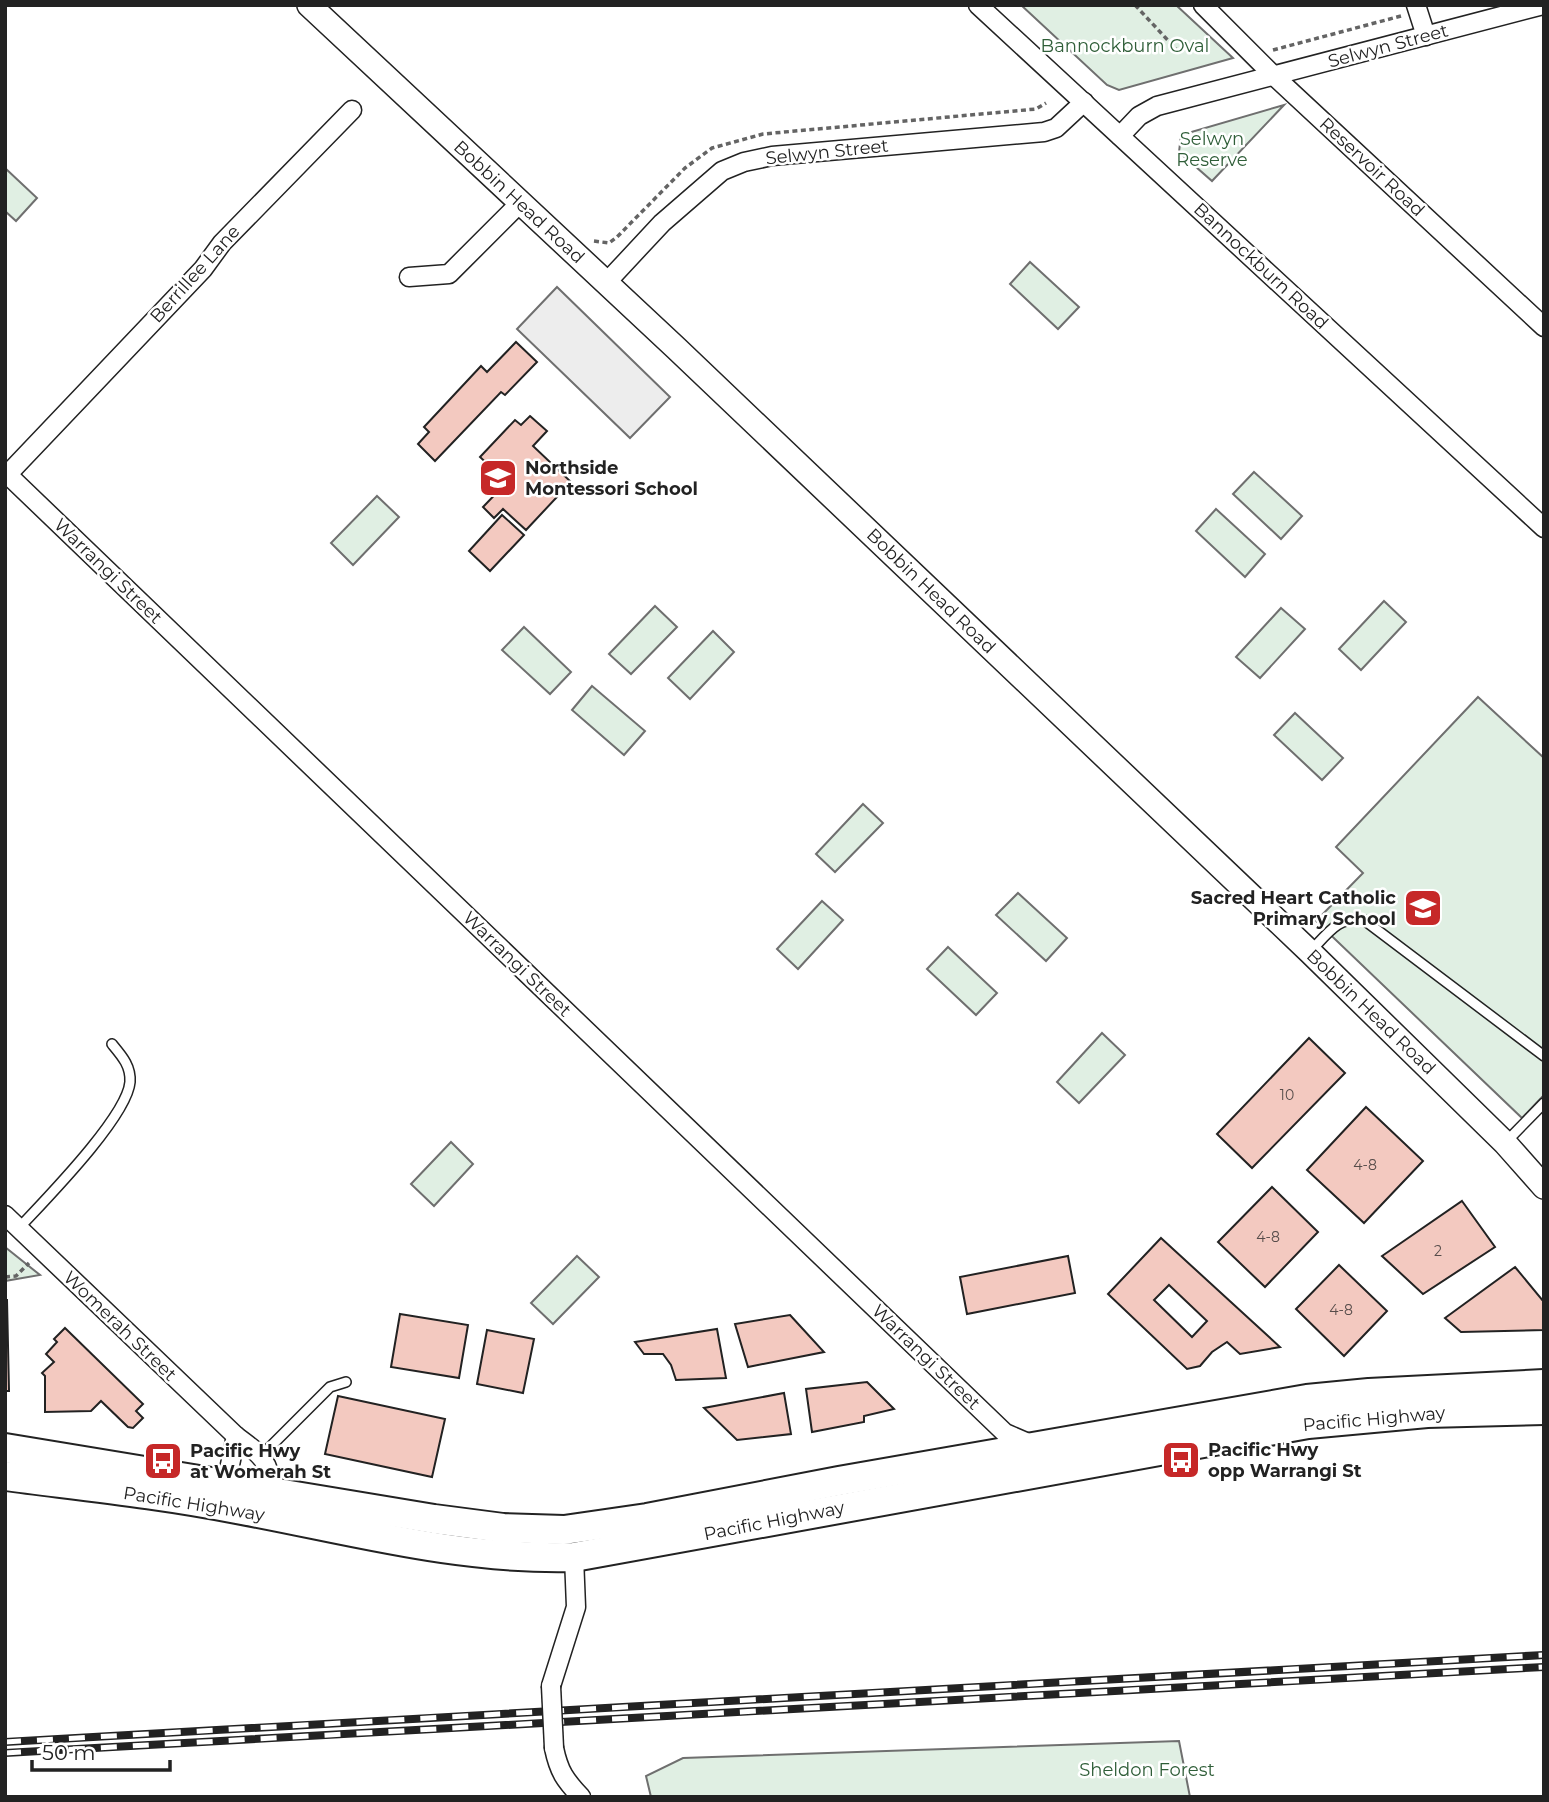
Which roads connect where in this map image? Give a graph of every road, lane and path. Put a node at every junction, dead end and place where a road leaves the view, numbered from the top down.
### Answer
1 (309, 5) edge
2 (978, 5) edge
3 (1135, 5) edge
4 (1203, 5) edge
5 (1543, 5) edge
6 (1417, 8) edge
7 (1426, 36) junction
8 (1176, 49) dead end
9 (1253, 55) junction
10 (1274, 76) junction
11 (1084, 102) junction
12 (352, 110) dead end
13 (1120, 136) junction
14 (519, 204) junction
15 (409, 277) dead end
16 (606, 283) junction
17 (1544, 327) edge
18 (7, 473) edge
19 (1544, 528) edge
20 (1310, 952) junction
21 (112, 1044) dead end
22 (1544, 1056) edge
23 (1544, 1103) edge
24 (1505, 1143) junction
25 (1544, 1187) edge
26 (5, 1215) edge
27 (19, 1228) junction
28 (33, 1259) dead end
29 (5, 1277) edge
30 (346, 1382) dead end
31 (1544, 1384) edge
32 (1544, 1410) edge
33 (236, 1436) junction
34 (1035, 1446) junction
35 (5, 1448) edge
36 (262, 1455) junction
37 (5, 1476) edge
38 (226, 1483) junction
39 (272, 1492) junction
40 (574, 1557) junction
41 (581, 1797) edge

1 - 14 main road, Bobbin Head Road
2 - 11 street, Bannockburn Road
3 - 8 path
4 - 9 street, Reservoir Road
5 - 7 street, Selwyn Street
6 - 7 street
6 - 9 path
7 - 10 street, Selwyn Street
9 - 10 street, Reservoir Road
10 - 13 street, Selwyn Street
10 - 17 street, Reservoir Road
11 - 13 street, Bannockburn Road
11 - 16 street, Selwyn Street
12 - 18 street, Berrillee Lane
13 - 19 street, Bannockburn Road
14 - 15 street
14 - 16 main road, Bobbin Head Road
16 - 20 main road, Bobbin Head Road
18 - 34 street, Warrangi Street
20 - 22 lane
20 - 24 main road, Bobbin Head Road
21 - 27 lane
23 - 24 lane
24 - 25 main road, Bobbin Head Road
26 - 27 street, Womerah Street
27 - 33 street, Womerah Street
28 - 29 path
30 - 36 lane
31 - 34 highway, Pacific Highway
32 - 40 highway, Pacific Highway
33 - 36 street, Womerah Street
33 - 38 street
34 - 39 highway, Pacific Highway
35 - 38 highway, Pacific Highway
36 - 39 street
37 - 40 highway, Pacific Highway
38 - 39 highway, Pacific Highway
40 - 41 street, bridge

